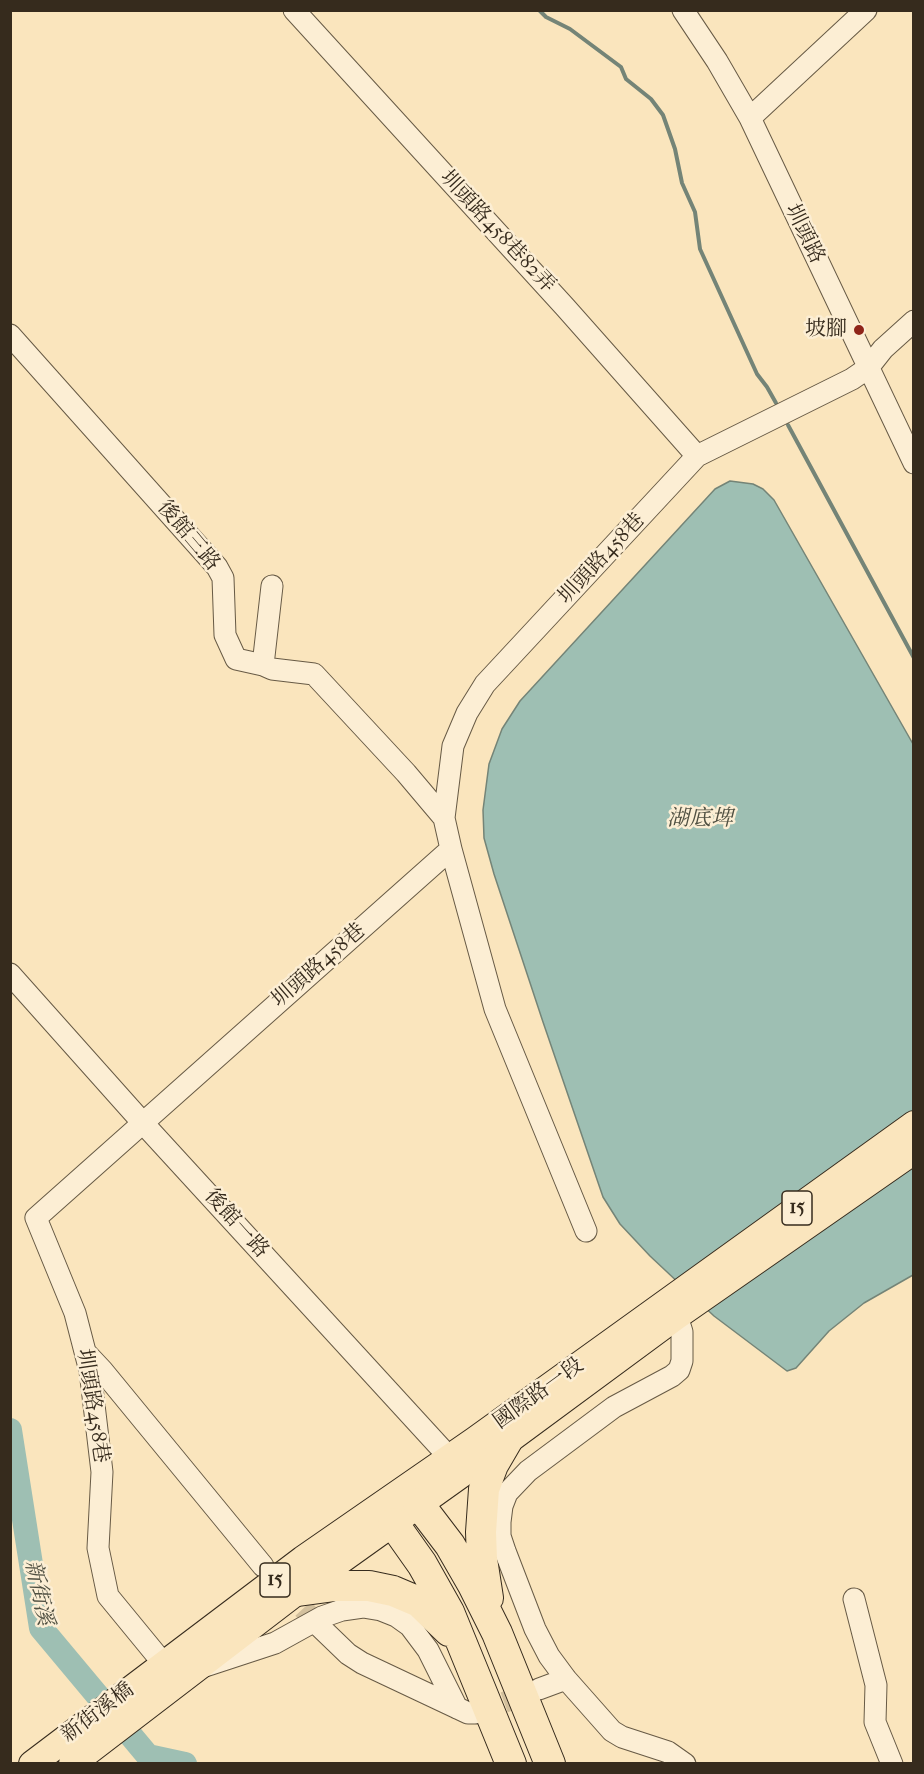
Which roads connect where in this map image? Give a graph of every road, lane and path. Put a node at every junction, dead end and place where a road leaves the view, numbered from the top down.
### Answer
1 (294, 10) edge
2 (683, 10) edge
3 (866, 10) edge
4 (750, 118) junction
5 (914, 321) edge
6 (12, 340) edge
7 (868, 368) junction
8 (697, 456) junction
9 (914, 463) edge
10 (272, 586) dead end
11 (263, 665) junction
12 (444, 818) junction
13 (451, 849) junction
14 (10, 974) edge
15 (142, 1122) junction
16 (914, 1124) edge
17 (914, 1151) edge
18 (586, 1231) dead end
19 (677, 1316) junction
20 (85, 1353) junction
21 (507, 1441) junction
22 (456, 1465) junction
23 (418, 1503) junction
24 (391, 1511) junction
25 (263, 1566) dead end
26 (298, 1591) junction
27 (854, 1599) dead end
28 (320, 1627) tunnel mouth
29 (497, 1633) junction
30 (463, 1646) junction
31 (163, 1663) junction
32 (189, 1674) junction
33 (566, 1679) junction
34 (532, 1696) junction
35 (475, 1712) junction
36 (32, 1764) edge
37 (72, 1764) edge
38 (511, 1764) edge
39 (550, 1764) edge
40 (685, 1764) edge
41 (892, 1764) edge

1 - 8 street, 圳頭路458巷82弄
2 - 4 street, 圳頭路
3 - 4 street
4 - 7 street, 圳頭路
5 - 7 street, 圳頭路458巷
6 - 11 street, 後館三路
7 - 8 street, 圳頭路458巷
7 - 9 street, 圳頭路
8 - 12 street, 圳頭路458巷
10 - 11 street
11 - 12 street, 後館三路
12 - 13 street, 圳頭路458巷
13 - 15 street, 圳頭路458巷
13 - 18 street
14 - 15 street, 後館一路
15 - 20 street, 圳頭路458巷
15 - 22 street, 後館一路
16 - 22 main road, 國際路一段 / 15
17 - 19 main road, 國際路一段 / 15
19 - 21 main road, 國際路一段 / 15
19 - 33 street
20 - 25 street
20 - 31 street, 圳頭路458巷
21 - 22 main road, 國際路一段 / 15
21 - 29 highway
22 - 23 main road, 國際路一段 / 15
22 - 24 main road, 國際路一段 / 15
23 - 24 main road
23 - 29 highway
24 - 26 main road, 國際路一段 / 15
24 - 30 highway
24 - 31 main road, 國際路一段 / 15
26 - 30 highway
26 - 32 main road, 國際路一段 / 15
27 - 41 street
28 - 35 street
29 - 34 highway
30 - 35 highway
31 - 36 main road, 新街溪橋 / 15
32 - 35 street
32 - 37 main road, 新街溪橋 / 15
33 - 34 street
33 - 40 street
34 - 39 highway
35 - 38 highway

